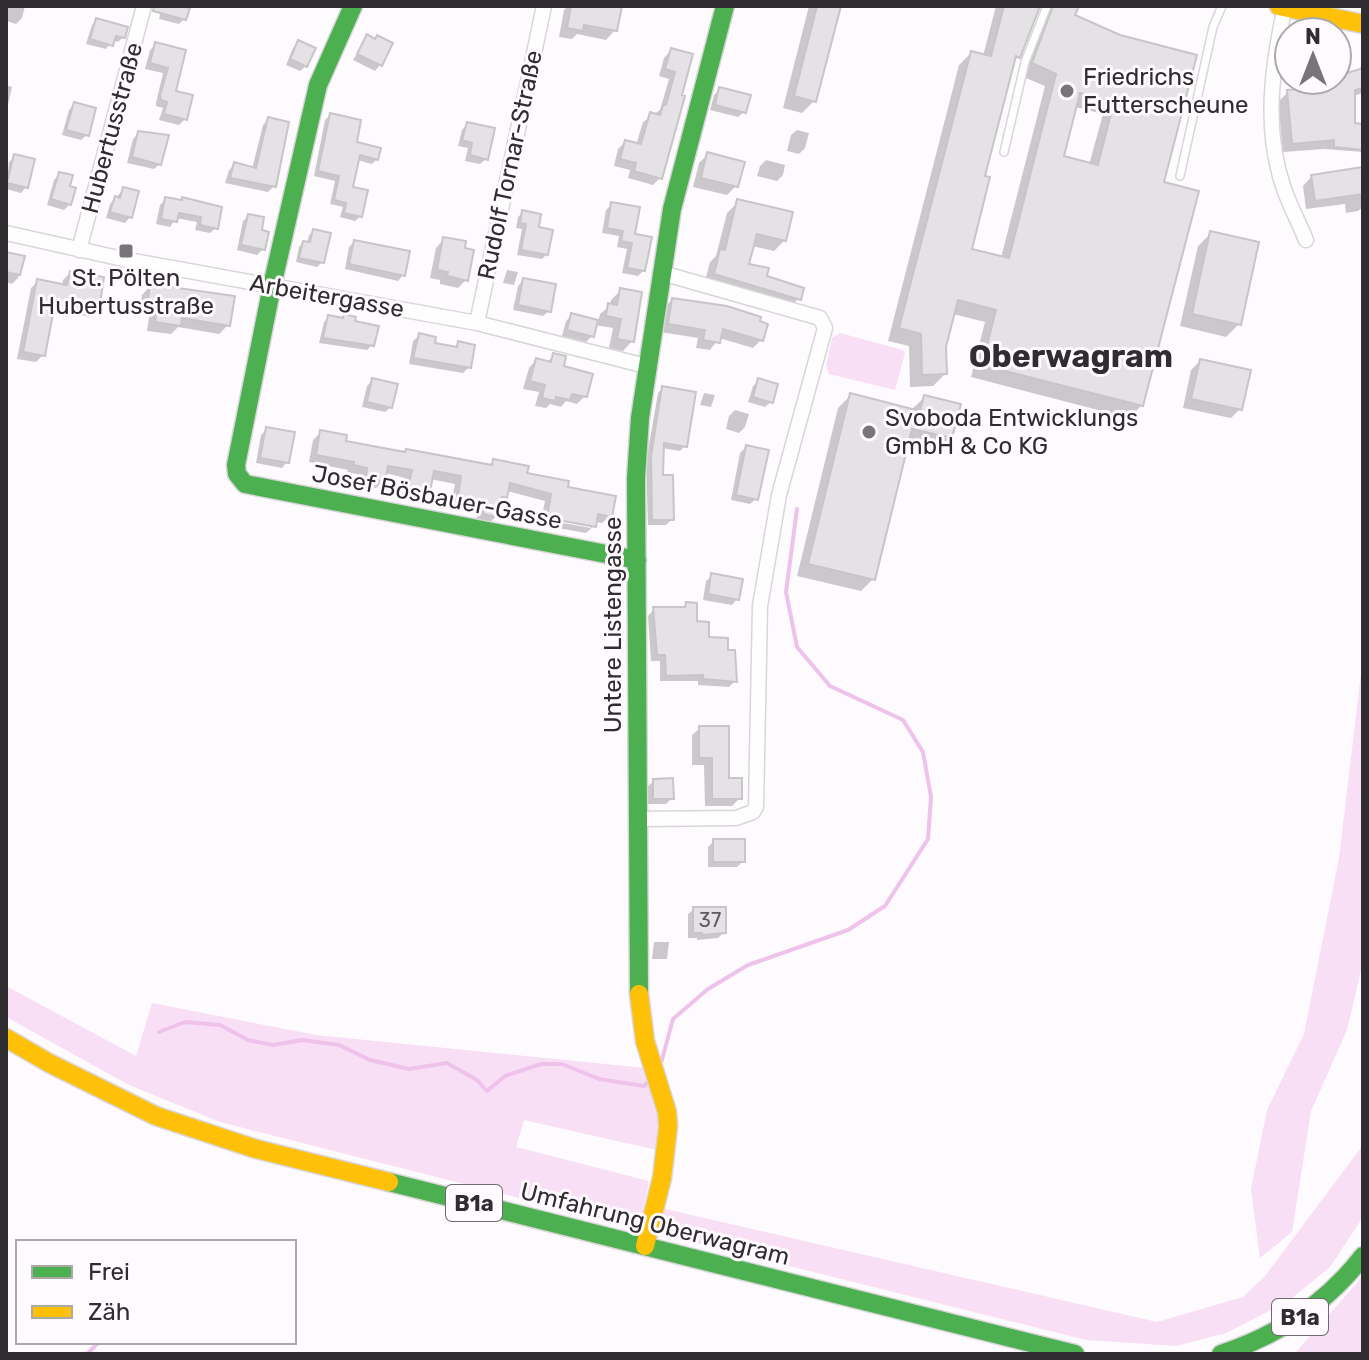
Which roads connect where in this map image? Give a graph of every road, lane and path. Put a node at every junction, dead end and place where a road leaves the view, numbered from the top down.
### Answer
1 (144, 6) edge
2 (353, 6) edge
3 (544, 6) edge
4 (725, 6) edge
5 (1047, 6) edge
6 (1222, 6) edge
7 (1282, 7) edge
8 (1363, 24) edge
9 (1004, 152) dead end
10 (1180, 176) dead end
11 (6, 233) edge
12 (1306, 240) dead end
13 (79, 250) junction
14 (662, 273) junction
15 (272, 286) junction
16 (477, 323) junction
17 (646, 366) junction
18 (637, 560) junction
19 (638, 819) junction
20 (6, 1038) edge
21 (645, 1246) junction
22 (1363, 1256) edge
23 (1075, 1354) edge
24 (1221, 1354) edge

1 - 13 street, Hubertusstraße
2 - 15 street
3 - 16 street, Rudolf Tornar-Straße
4 - 14 street, Untere Listengasse
5 - 9 lane
6 - 10 lane
7 - 8 street
7 - 12 street
11 - 13 street, Arbeitergasse
13 - 15 street, Arbeitergasse
14 - 17 street, Untere Listengasse
14 - 19 street
15 - 16 street, Arbeitergasse
15 - 18 street, Josef Bösbauer-Gasse
16 - 17 street, Arbeitergasse
17 - 18 street, Untere Listengasse
18 - 19 street, Untere Listengasse
19 - 21 street, Untere Listengasse
20 - 21 street, Umfahrung Oberwagram / B1a
21 - 23 street, Umfahrung Oberwagram / B1a
22 - 24 street, B1a

